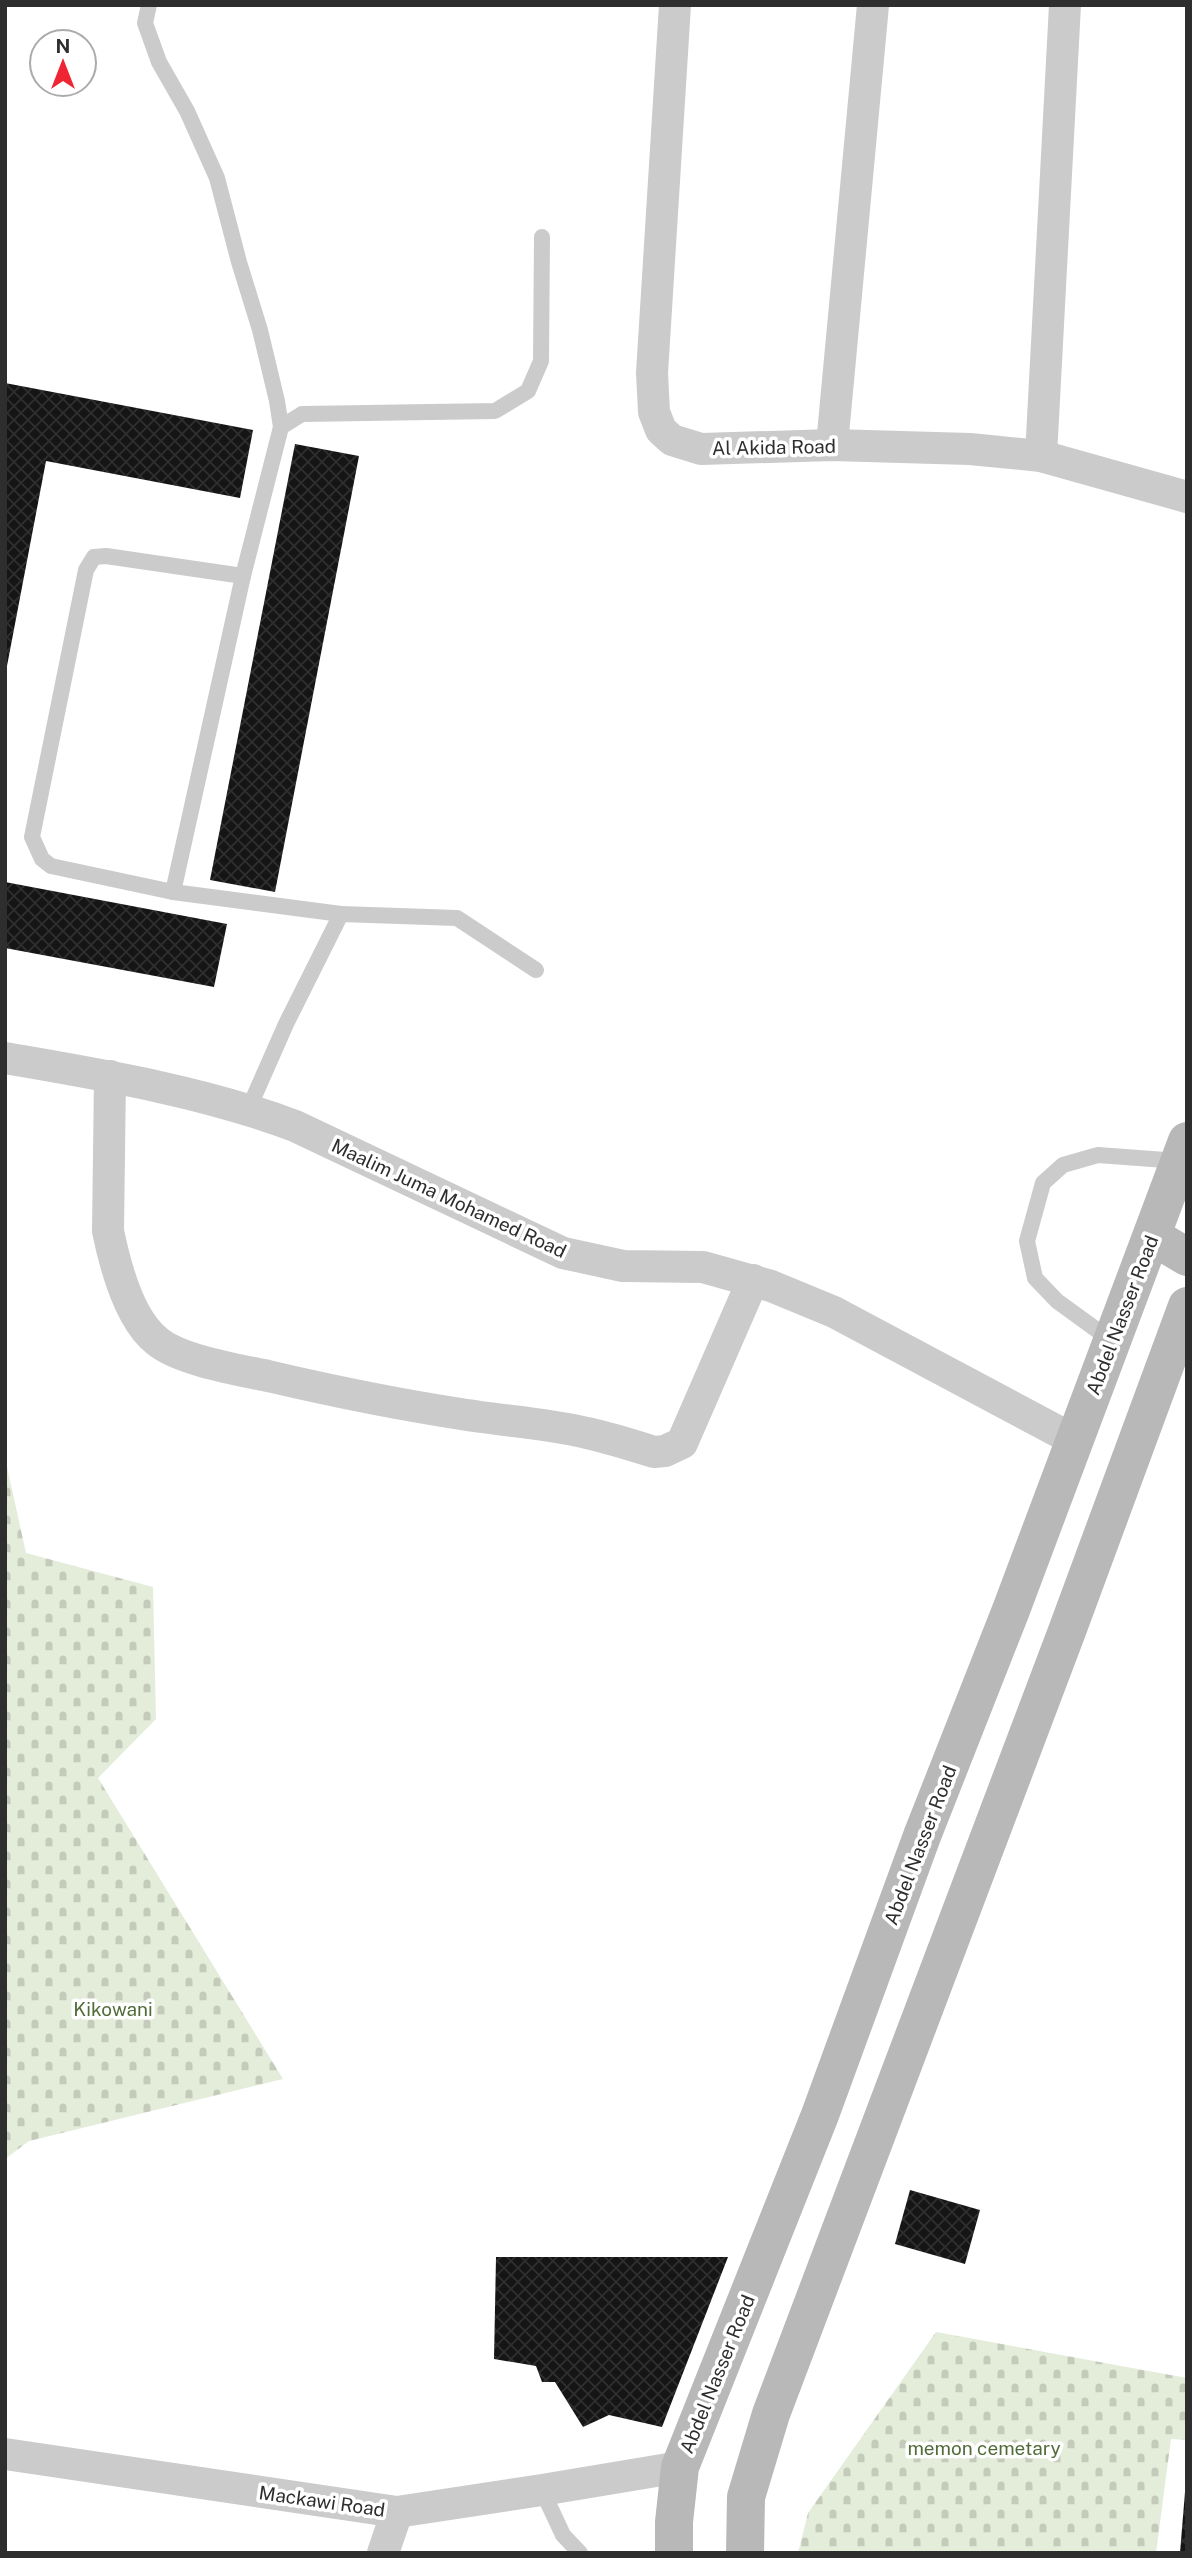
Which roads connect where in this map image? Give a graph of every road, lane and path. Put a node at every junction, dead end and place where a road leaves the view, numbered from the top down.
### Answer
1 (149, 5) edge
2 (675, 5) edge
3 (873, 5) edge
4 (1065, 5) edge
5 (542, 236) dead end
6 (281, 427) junction
7 (832, 445) junction
8 (1041, 456) junction
9 (1187, 497) edge
10 (243, 576) junction
11 (173, 892) junction
12 (341, 914) junction
13 (536, 970) dead end
14 (5, 1058) edge
15 (110, 1076) junction
16 (249, 1108) junction
17 (1183, 1151) edge
18 (1152, 1236) junction
19 (1187, 1257) edge
20 (753, 1280) junction
21 (1187, 1306) edge
22 (1112, 1341) junction
23 (1074, 1440) junction
24 (1011, 1610) junction
25 (1067, 1631) junction
26 (5, 2454) edge
27 (680, 2467) junction
28 (542, 2490) junction
29 (397, 2512) junction
30 (674, 2552) edge
31 (383, 2553) edge
32 (580, 2553) edge
33 (665, 2553) edge
34 (745, 2553) edge

1 - 6 lane
2 - 7 street, Al Akida Road
3 - 7 street
4 - 8 street
5 - 6 lane
6 - 10 lane
7 - 8 street, Al Akida Road
8 - 9 street, Al Akida Road
10 - 11 lane
10 - 11 lane
11 - 12 lane
12 - 13 lane
12 - 16 lane
14 - 15 street, Maalim Juma Mohamed Road
15 - 16 street, Maalim Juma Mohamed Road
15 - 20 street
16 - 20 street, Maalim Juma Mohamed Road
17 - 18 main road, Abdel Nasser Road
17 - 22 lane
18 - 19 main road
18 - 22 main road, Abdel Nasser Road
20 - 23 street, Maalim Juma Mohamed Road
21 - 25 main road
22 - 23 main road, Abdel Nasser Road
23 - 24 main road, Abdel Nasser Road
24 - 25 main road
24 - 27 main road, Abdel Nasser Road
25 - 34 main road
26 - 29 street, Mackawi Road
27 - 28 street, Mackawi Road
27 - 30 main road, Abdel Nasser Road
28 - 29 street, Mackawi Road
28 - 32 lane
29 - 31 street
30 - 33 lane

